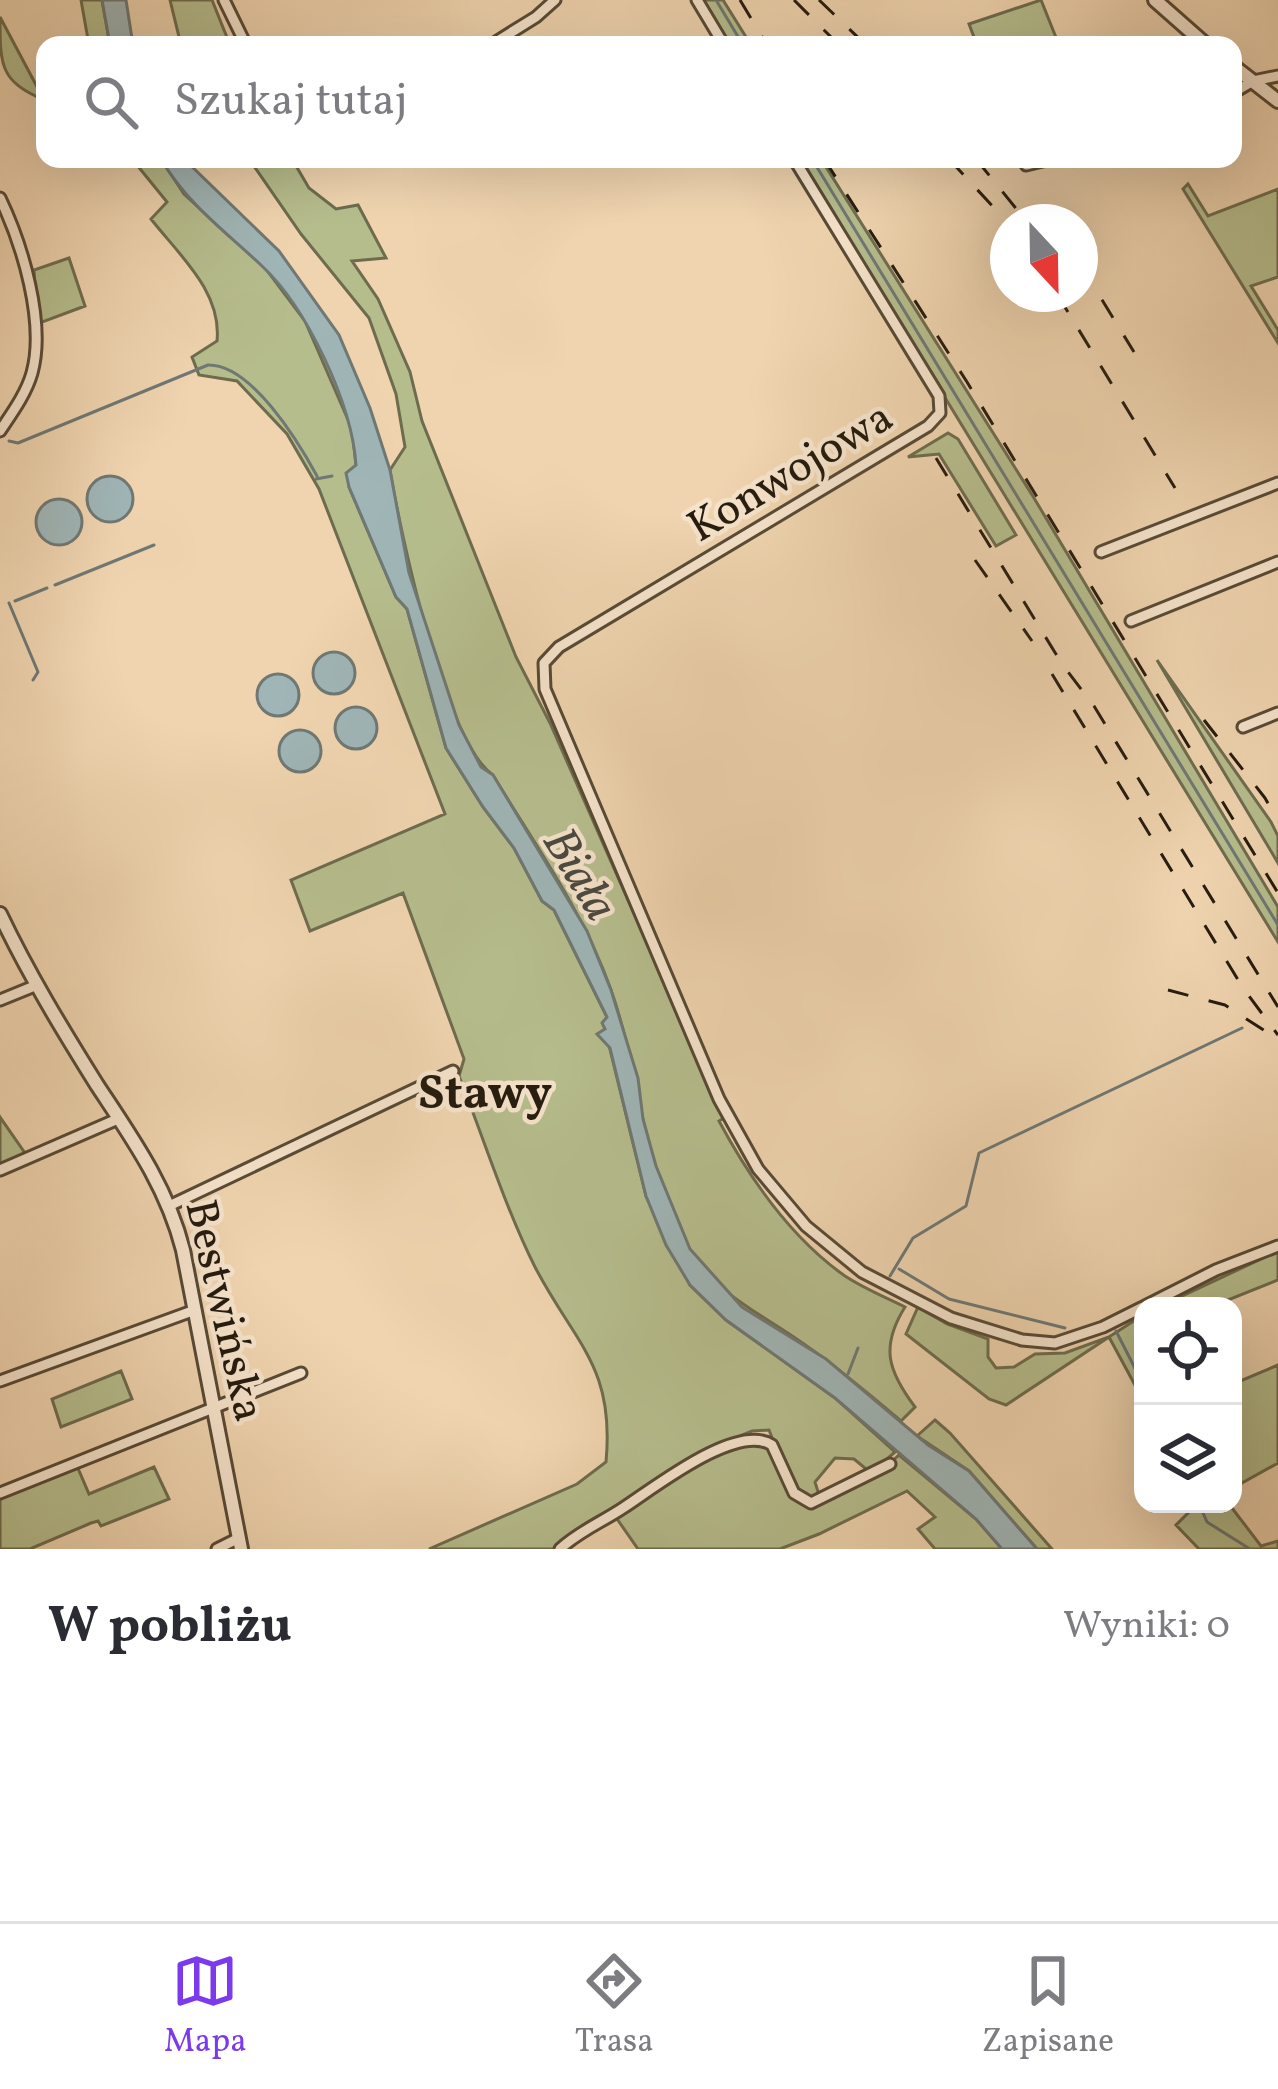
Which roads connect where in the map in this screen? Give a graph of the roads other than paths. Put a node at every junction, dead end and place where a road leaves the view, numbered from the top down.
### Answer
1 (224, 0) edge
2 (555, 0) edge
3 (697, 0) edge
4 (1155, 0) edge
5 (242, 36) edge
6 (505, 36) edge
7 (719, 36) edge
8 (1196, 36) edge
9 (1242, 73) edge
10 (1278, 76) edge
11 (1253, 81) junction
12 (1242, 88) edge
13 (1278, 101) edge
14 (800, 168) edge
15 (0, 200) edge
16 (0, 431) edge
17 (1278, 483) edge
18 (1101, 552) dead end
19 (1278, 562) edge
20 (1131, 621) dead end
21 (1278, 713) edge
22 (1243, 727) dead end
23 (0, 914) edge
24 (37, 986) junction
25 (0, 1000) edge
26 (453, 1071) dead end
27 (120, 1118) junction
28 (0, 1170) edge
29 (170, 1206) junction
30 (1278, 1246) edge
31 (1162, 1297) edge
32 (195, 1310) junction
33 (1134, 1311) edge
34 (302, 1373) dead end
35 (0, 1381) edge
36 (215, 1409) junction
37 (890, 1463) dead end
38 (0, 1493) edge
39 (240, 1544) edge
40 (217, 1549) edge
41 (560, 1549) edge

1 - 5 street
2 - 6 street
3 - 7 street
4 - 8 street
9 - 11 street
10 - 11 street
11 - 12 street
11 - 13 street
14 - 33 street, Konwojowa
15 - 16 street
17 - 18 street
19 - 20 street
21 - 22 street
23 - 24 street, Bestwińska
24 - 25 street
24 - 27 street, Bestwińska
26 - 29 street
27 - 28 street
27 - 29 street, Bestwińska
29 - 32 street, Bestwińska
30 - 31 street
32 - 35 street
32 - 36 street, Bestwińska
34 - 36 street
36 - 38 street
36 - 39 street, Bestwińska
37 - 41 street
39 - 40 street

